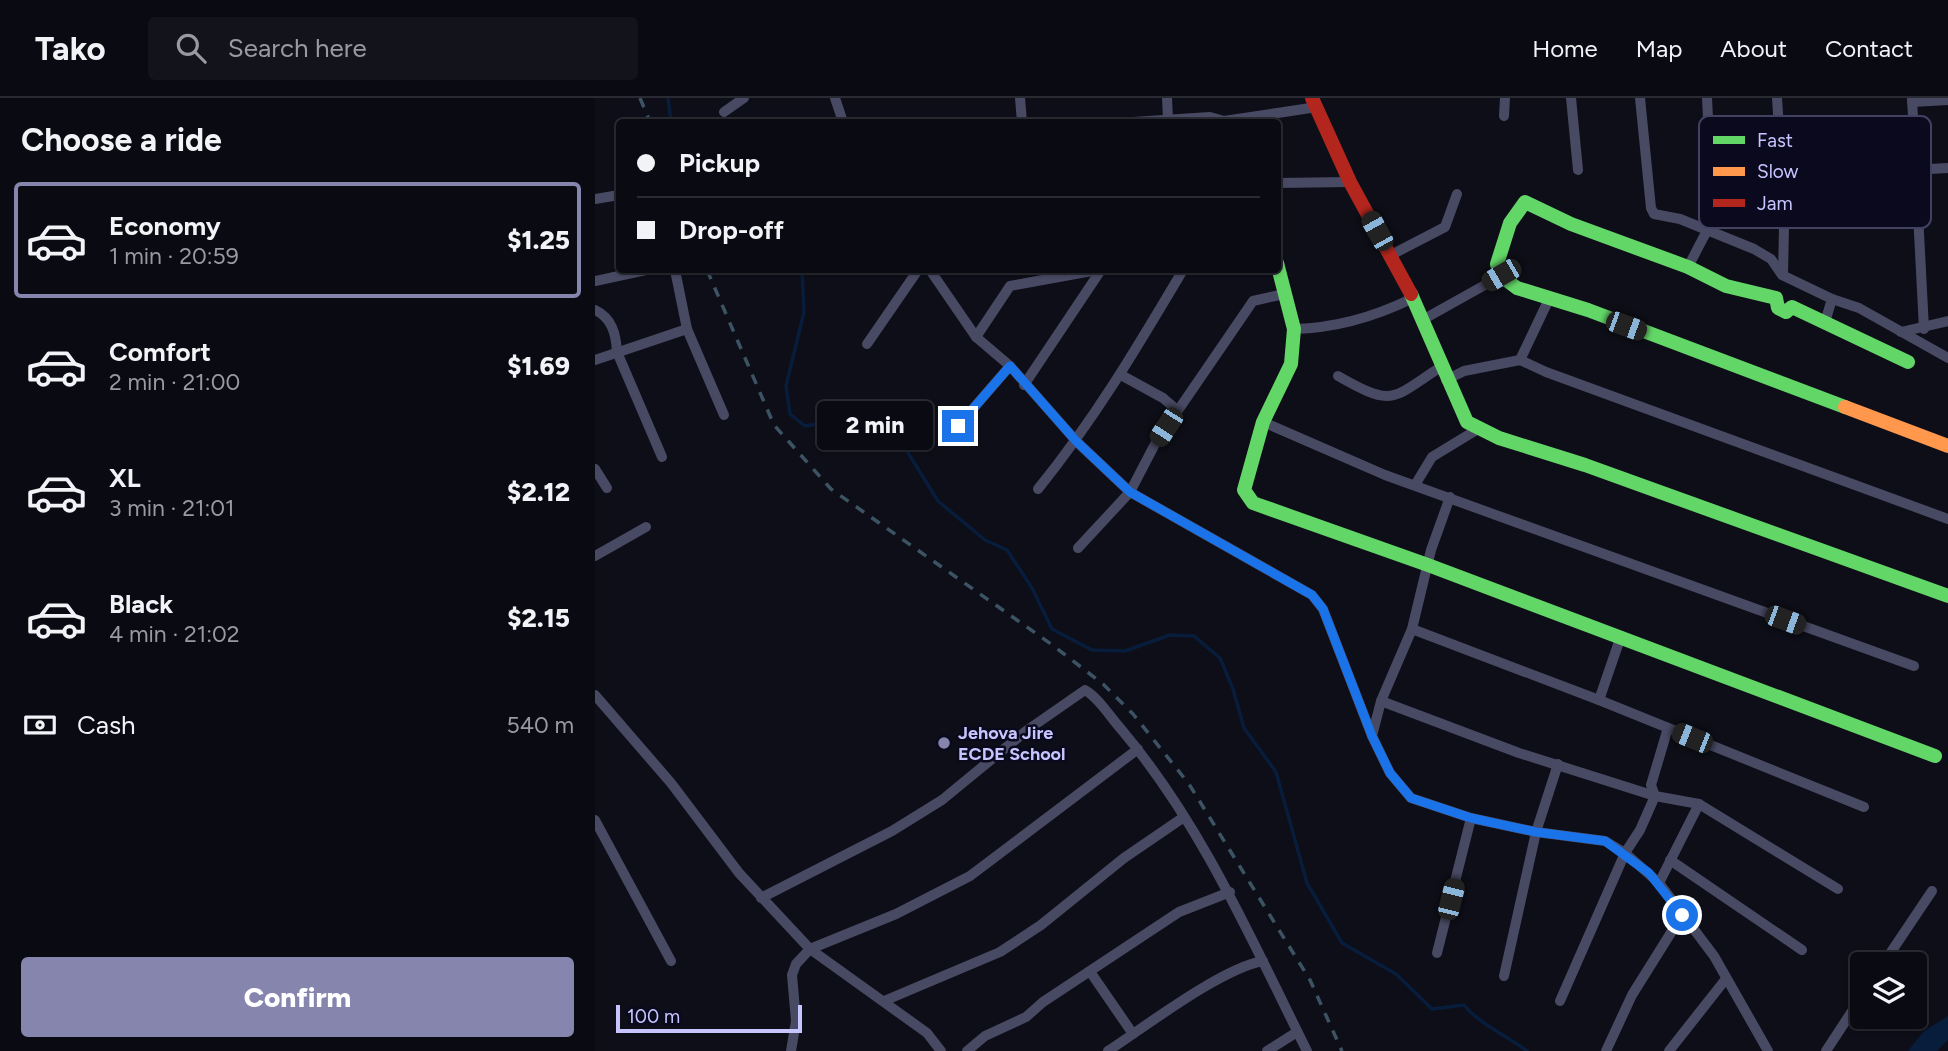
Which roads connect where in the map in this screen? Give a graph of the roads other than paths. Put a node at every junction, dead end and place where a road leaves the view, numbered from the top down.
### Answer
1 (744, 98) edge
2 (835, 98) edge
3 (1020, 98) edge
4 (1167, 98) edge
5 (1505, 98) edge
6 (1571, 98) edge
7 (1640, 98) edge
8 (1707, 98) edge
9 (1777, 98) edge
10 (1912, 100) edge
11 (1948, 100) edge
12 (1314, 102) edge
13 (724, 112) dead end
14 (1504, 116) dead end
15 (1708, 116) edge
16 (1778, 116) edge
17 (842, 119) edge
18 (1022, 119) edge
19 (1168, 119) joint
20 (1216, 119) edge
21 (1238, 119) edge
22 (1578, 170) dead end
23 (1350, 182) junction
24 (1281, 183) edge
25 (1457, 194) dead end
26 (616, 196) edge
27 (595, 199) edge
28 (1707, 228) edge
29 (1784, 228) edge
30 (1919, 228) edge
31 (1704, 232) junction
32 (1391, 255) junction
33 (1688, 267) junction
34 (632, 273) edge
35 (676, 273) edge
36 (916, 273) edge
37 (932, 273) edge
38 (1082, 273) edge
39 (1097, 273) edge
40 (1181, 273) edge
41 (1279, 273) edge
42 (1501, 275) junction
43 (1783, 275) junction
44 (595, 281) edge
45 (1284, 294) junction
46 (1411, 299) junction
47 (1549, 299) junction
48 (1832, 299) junction
49 (595, 310) edge
50 (1424, 319) junction
51 (1948, 321) edge
52 (1825, 322) junction
53 (687, 329) junction
54 (1294, 329) junction
55 (1924, 329) junction
56 (1901, 332) junction
57 (977, 337) junction
58 (867, 344) dead end
59 (617, 352) junction
60 (1948, 358) edge
61 (595, 360) edge
62 (1520, 360) junction
63 (1908, 362) dead end
64 (1010, 366) junction
65 (1445, 372) junction
66 (1121, 375) junction
67 (1338, 376) dead end
68 (1024, 385) junction
69 (1177, 410) junction
70 (723, 415) dead end
71 (1263, 422) junction
72 (958, 426) dead end
73 (1478, 429) junction
74 (1077, 442) junction
75 (1948, 446) edge
76 (662, 457) dead end
77 (595, 469) edge
78 (1415, 485) junction
79 (607, 488) dead end
80 (1038, 489) dead end
81 (1130, 492) junction
82 (1450, 497) junction
83 (1948, 519) edge
84 (646, 527) dead end
85 (1078, 548) dead end
86 (595, 556) edge
87 (1428, 565) junction
88 (1948, 596) edge
89 (1412, 629) junction
90 (1621, 636) junction
91 (1914, 667) dead end
92 (595, 695) edge
93 (1599, 700) junction
94 (1381, 701) junction
95 (1668, 728) junction
96 (1372, 736) junction
97 (1138, 749) junction
98 (1935, 756) dead end
99 (1558, 764) junction
100 (1655, 796) junction
101 (1699, 804) junction
102 (1864, 807) dead end
103 (1184, 817) junction
104 (1471, 818) junction
105 (595, 820) edge
106 (1536, 832) junction
107 (1625, 853) junction
108 (1669, 860) junction
109 (1659, 883) junction
110 (1838, 889) dead end
111 (1932, 891) dead end
112 (1230, 892) junction
113 (761, 898) junction
114 (1682, 915) junction
115 (810, 949) junction
116 (1802, 950) dead end
117 (1891, 952) edge
118 (1437, 953) dead end
119 (671, 961) dead end
120 (1263, 961) junction
121 (1091, 973) junction
122 (1504, 976) dead end
123 (1725, 980) junction
124 (884, 1001) junction
125 (1560, 1001) dead end
126 (1850, 1014) edge
127 (1297, 1032) junction
128 (1133, 1034) junction
129 (791, 1051) edge
130 (941, 1051) edge
131 (967, 1051) edge
132 (1108, 1051) edge
133 (1267, 1051) edge
134 (1307, 1051) edge
135 (1607, 1051) edge
136 (1669, 1051) edge
137 (1768, 1051) edge
138 (1826, 1051) edge

1 - 13 street
2 - 17 street
3 - 18 street
4 - 19 street
5 - 14 street
6 - 22 street
7 - 31 street
8 - 15 street
9 - 16 street
10 - 11 street
12 - 21 street
12 - 23 street
19 - 20 street
23 - 24 street
23 - 32 street
25 - 32 street
26 - 27 street
28 - 31 street
29 - 43 street
30 - 55 street
31 - 33 street
31 - 43 street
32 - 46 street
33 - 42 street
33 - 52 street
34 - 44 street
35 - 53 street
36 - 58 street
37 - 57 street
38 - 57 street
39 - 68 street
40 - 66 street
41 - 45 street
42 - 47 street
42 - 50 street
43 - 48 street
45 - 54 street
45 - 69 street
46 - 50 street
46 - 54 street
47 - 62 street
47 - 75 street
48 - 52 street
48 - 56 street
49 - 59 street
50 - 65 street
51 - 55 street
52 - 63 street
53 - 59 street
53 - 70 street
54 - 71 street
55 - 56 street
56 - 60 street
57 - 64 street
59 - 61 street
59 - 76 street
62 - 65 street
62 - 83 street
64 - 68 street
64 - 72 street
65 - 67 street
65 - 73 street
66 - 69 street
66 - 74 street
68 - 74 street
69 - 81 street
71 - 78 street
71 - 87 street
73 - 78 street
73 - 88 street
74 - 80 street
74 - 81 street
77 - 79 street
78 - 82 street
81 - 85 street
81 - 96 street
82 - 87 street
82 - 91 street
84 - 86 street
87 - 89 street
87 - 90 street
89 - 93 street
89 - 94 street
90 - 93 street
90 - 98 street
92 - 113 street
93 - 95 street
94 - 96 street
94 - 99 street
95 - 100 street
95 - 102 street
96 - 104 street
97 - 103 street
97 - 113 street
97 - 115 street
99 - 100 street
99 - 106 street
100 - 101 street
100 - 107 street
101 - 108 street
101 - 110 street
103 - 112 street
103 - 124 street
104 - 106 street
104 - 118 street
105 - 119 street
106 - 107 street
106 - 122 street
107 - 109 street
107 - 125 street
108 - 109 street
108 - 116 street
109 - 114 street
111 - 117 street
112 - 120 street
112 - 121 street
113 - 115 street
114 - 123 street
114 - 135 street
115 - 124 street
115 - 129 street
120 - 127 street
120 - 128 street
121 - 128 street
121 - 131 street
123 - 136 street
123 - 137 street
124 - 130 street
126 - 138 street
127 - 133 street
127 - 134 street
128 - 132 street

